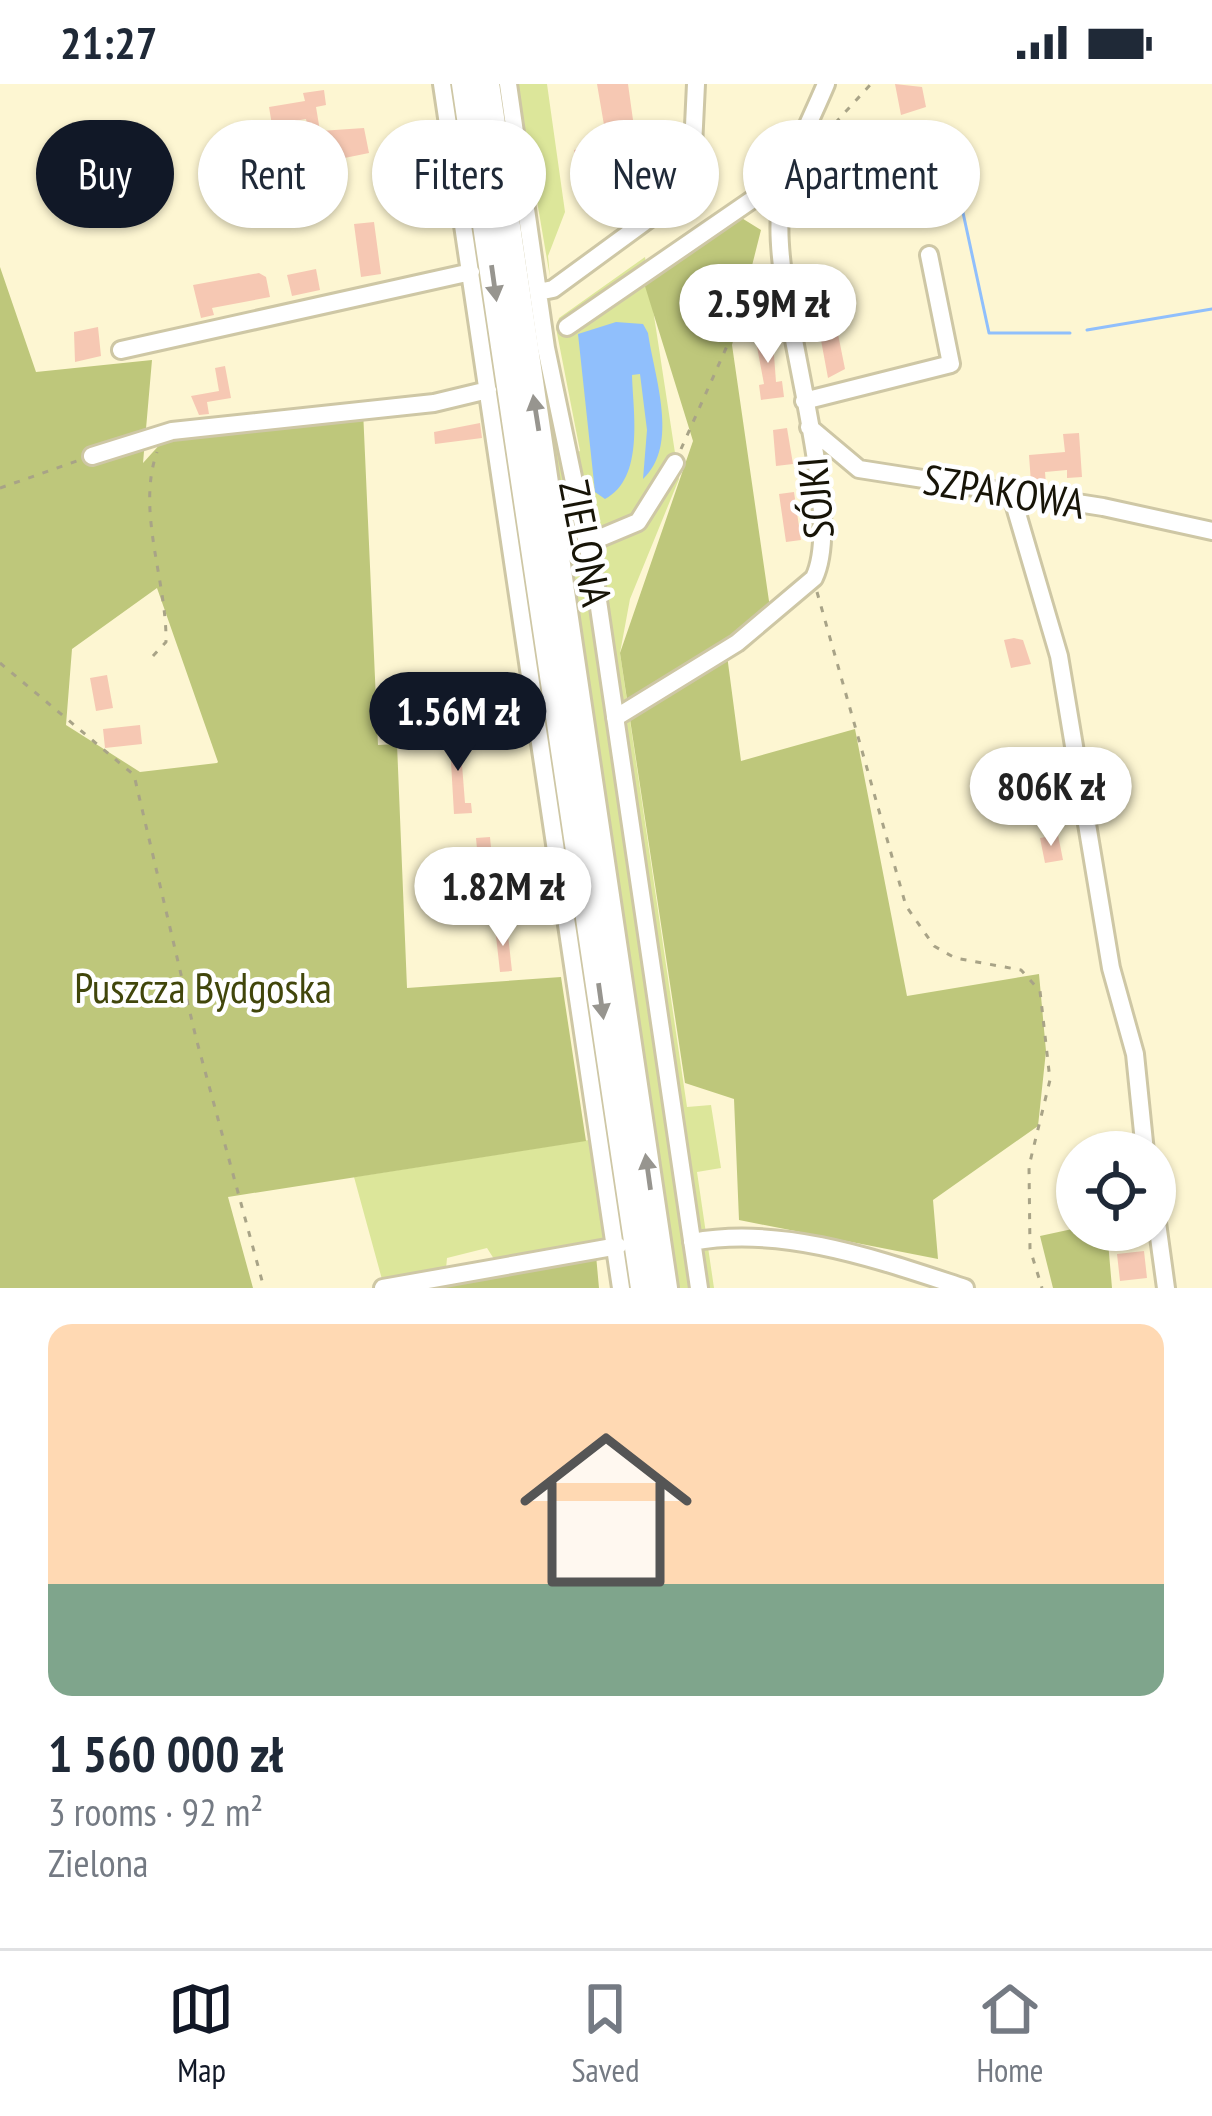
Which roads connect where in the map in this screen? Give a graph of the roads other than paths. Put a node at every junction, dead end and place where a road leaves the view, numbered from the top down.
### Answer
1 (442, 84) edge
2 (464, 84) edge
3 (487, 84) edge
4 (508, 84) edge
5 (697, 84) edge
6 (826, 84) edge
7 (811, 120) edge
8 (743, 206) edge
9 (779, 228) edge
10 (929, 255) dead end
11 (471, 272) junction
12 (538, 292) junction
13 (567, 327) dead end
14 (121, 350) dead end
15 (488, 390) junction
16 (804, 401) junction
17 (808, 427) junction
18 (92, 456) road end
19 (675, 463) road end
20 (1011, 494) junction
21 (1212, 531) edge
22 (588, 543) junction
23 (615, 718) junction
24 (1143, 1131) edge
25 (692, 1242) junction
26 (618, 1246) junction
27 (1161, 1251) edge
28 (383, 1288) edge
29 (621, 1288) edge
30 (643, 1288) edge
31 (665, 1288) edge
32 (699, 1288) edge
33 (965, 1288) edge
34 (1166, 1288) edge

1 - 11 street, ZIELONA
2 -> 30 highway
31 -> 3 highway
4 - 12 street, ZIELONA
5 - 12 street
6 - 7 street, SÓJKI
8 - 13 street
9 - 16 street, SÓJKI
10 - 16 street
11 - 14 street
11 - 15 street, ZIELONA
12 - 22 street, ZIELONA
15 - 18 street
15 - 26 street, ZIELONA
16 - 17 street, SÓJKI
17 - 20 street, SZPAKOWA
17 - 23 street, SÓJKI
19 - 22 street
20 - 21 street, SZPAKOWA
20 - 24 street
22 - 23 street, ZIELONA
23 - 25 street, ZIELONA
25 - 32 street, ZIELONA
25 - 33 street
26 - 28 street
26 - 29 street, ZIELONA
27 - 34 street

